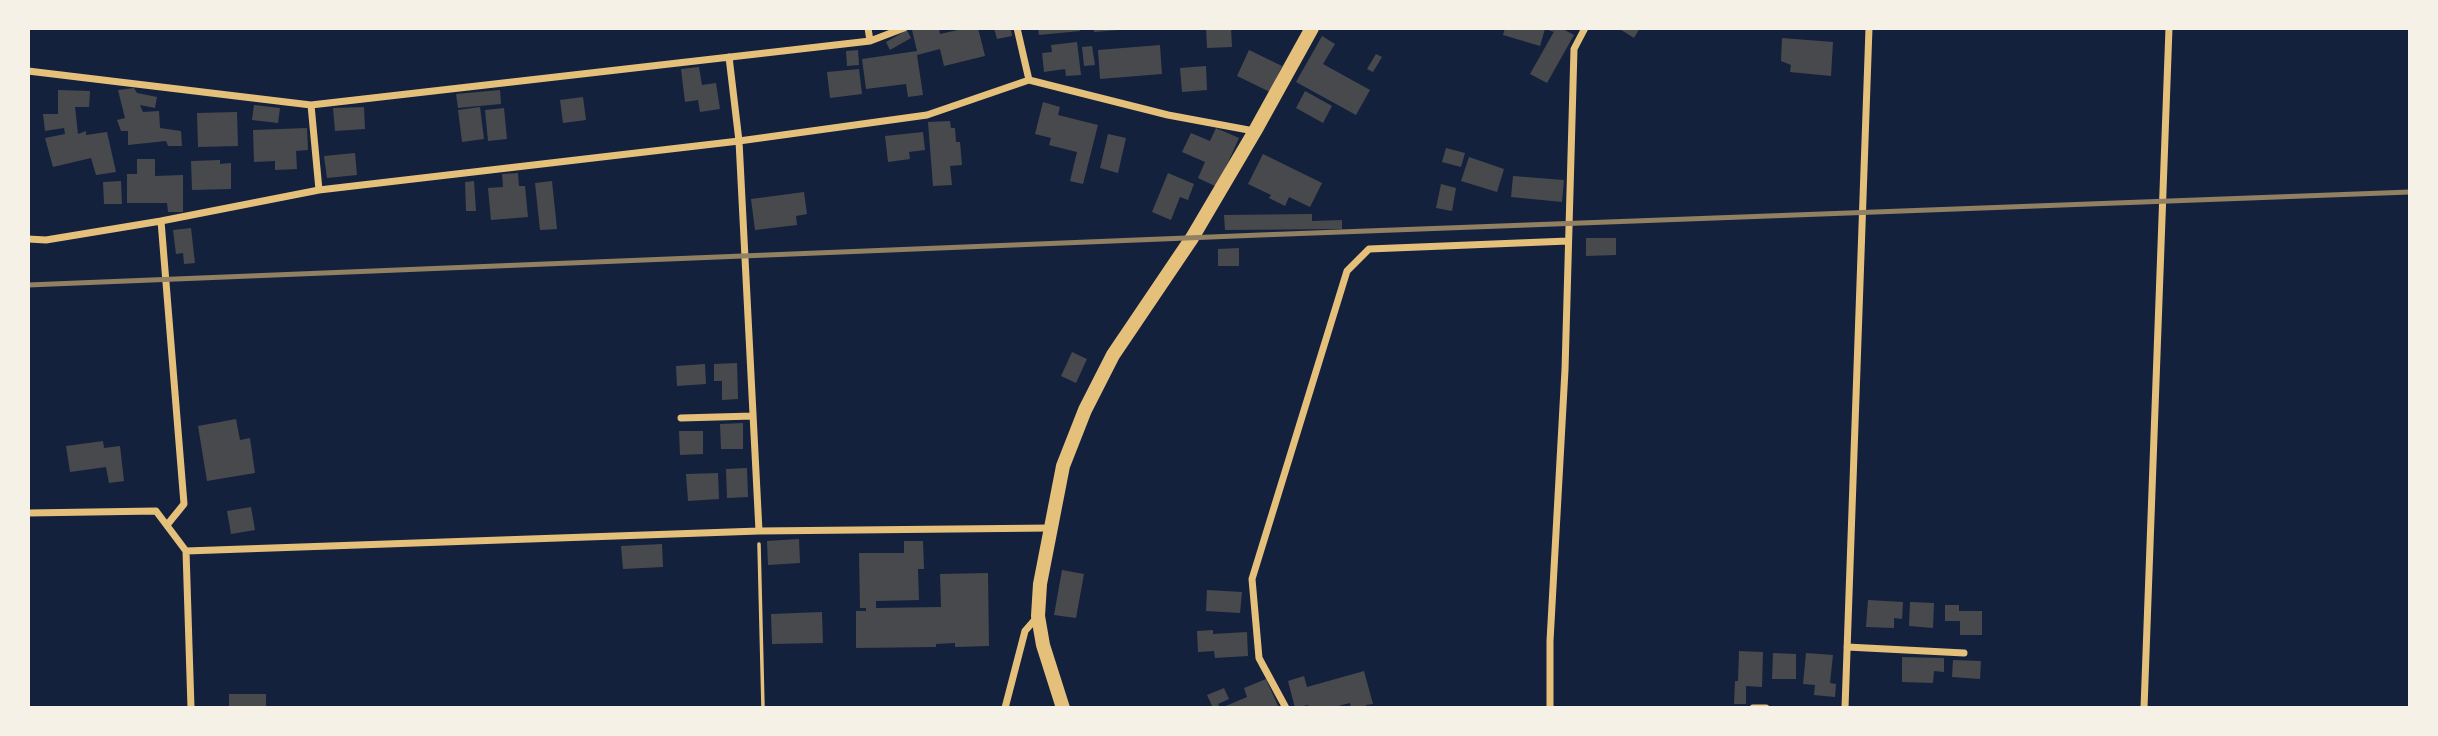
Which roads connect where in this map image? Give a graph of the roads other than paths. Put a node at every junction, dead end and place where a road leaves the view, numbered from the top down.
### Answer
1 (868, 28) edge
2 (904, 28) edge
3 (1017, 28) edge
4 (1312, 28) edge
5 (1585, 28) edge
6 (1869, 28) edge
7 (2169, 28) edge
8 (870, 41) junction
9 (729, 57) junction
10 (28, 71) edge
11 (1029, 80) junction
12 (311, 105) junction
13 (1255, 131) junction
14 (739, 141) junction
15 (320, 190) junction
16 (161, 221) junction
17 (28, 239) edge
18 (1569, 241) junction
19 (753, 416) junction
20 (681, 418) dead end
21 (28, 513) edge
22 (167, 525) junction
23 (1051, 528) junction
24 (759, 531) junction
25 (186, 551) junction
26 (1038, 616) junction
27 (1847, 647) junction
28 (1964, 653) dead end
29 (191, 708) edge
30 (1005, 708) edge
31 (1063, 708) edge
32 (1286, 708) edge
33 (1549, 708) edge
34 (1754, 708) edge
35 (1766, 708) edge
36 (1845, 708) edge
37 (2144, 708) edge

1 - 8 street
2 - 8 street
3 - 11 street
4 - 13 main road
5 - 18 street
6 - 27 street
7 - 37 street
8 - 9 street
9 - 12 street
9 - 14 street
10 - 12 street
11 - 13 street
11 - 14 street
12 - 15 street
13 - 23 main road
14 - 15 street
14 - 19 street
15 - 16 street
16 - 17 street
16 - 22 street
18 - 32 street
18 - 33 street
19 - 20 street
19 - 24 street
21 - 22 street
22 - 25 street
23 - 24 street
23 - 26 main road
24 - 25 street
25 - 29 street
26 - 30 street
26 - 31 main road
27 - 28 street
27 - 36 street
34 - 35 street

